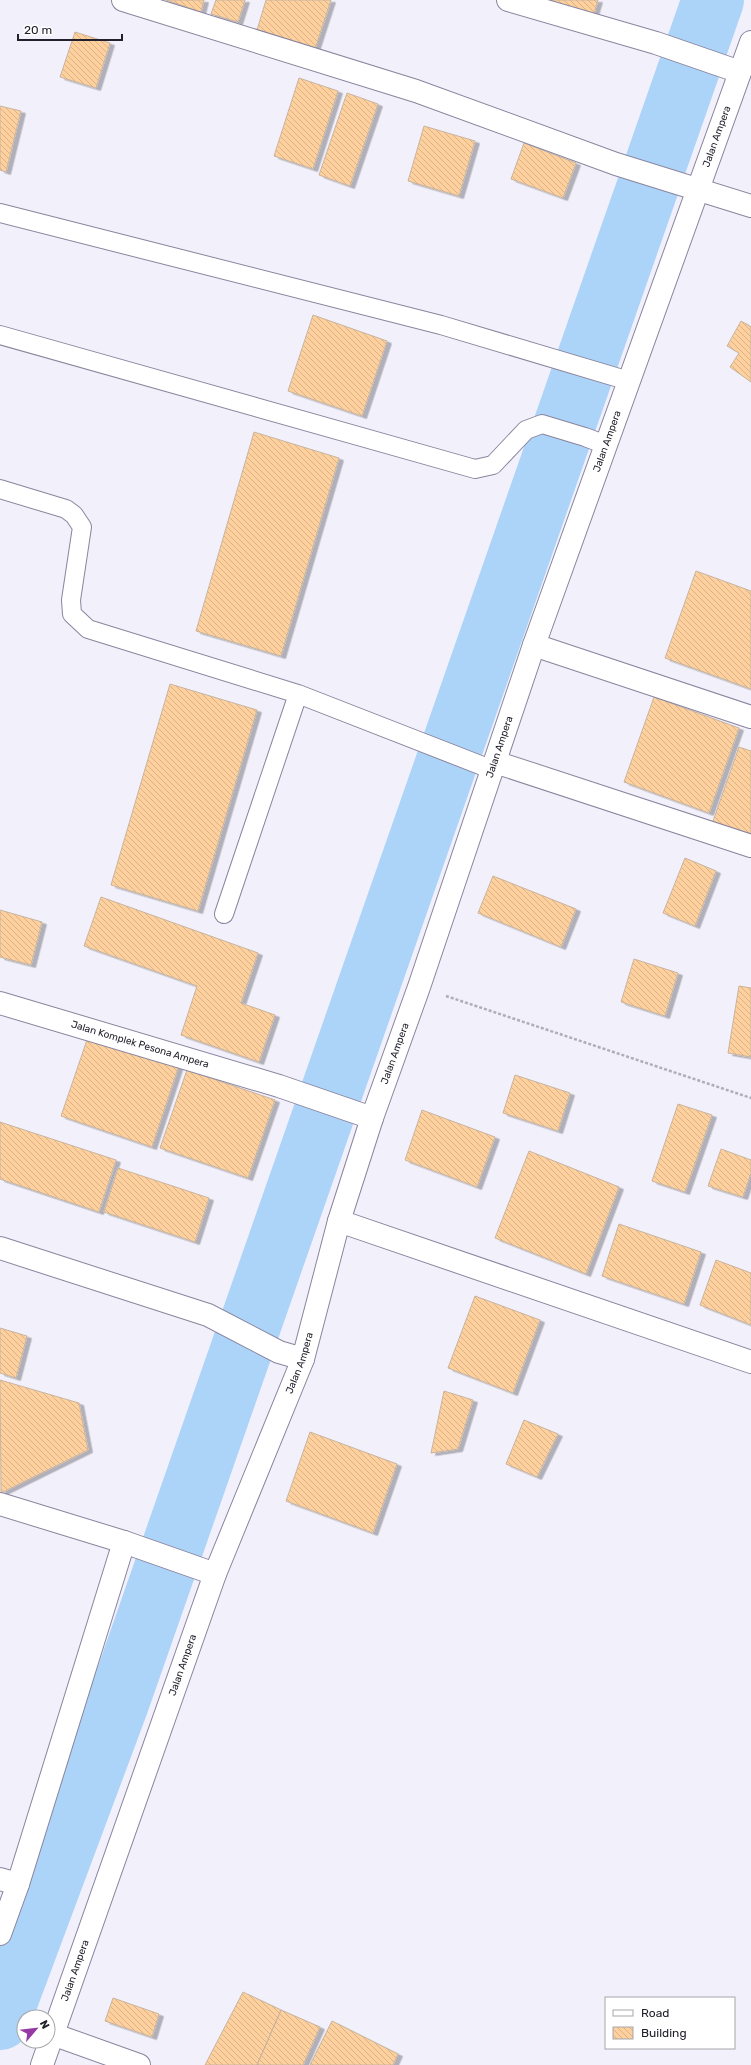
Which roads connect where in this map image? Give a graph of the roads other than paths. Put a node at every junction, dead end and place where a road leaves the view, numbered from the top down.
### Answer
1 (123, 0) edge
2 (508, 0) edge
3 (751, 42) edge
4 (740, 72) junction
5 (690, 186) junction
6 (751, 206) edge
7 (0, 213) edge
8 (0, 335) edge
9 (619, 378) junction
10 (606, 445) junction
11 (0, 489) edge
12 (534, 644) junction
13 (298, 694) junction
14 (751, 717) edge
15 (491, 766) junction
16 (751, 846) edge
17 (224, 914) dead end
18 (0, 1003) edge
19 (372, 1118) junction
20 (339, 1221) junction
21 (0, 1248) edge
22 (303, 1359) junction
23 (751, 1362) edge
24 (0, 1504) edge
25 (124, 1542) junction
26 (215, 1574) junction
27 (9, 1882) edge
28 (0, 1934) edge
29 (56, 2023) edge
30 (56, 2035) edge
31 (47, 2049) edge
32 (42, 2065) edge
33 (139, 2065) edge

1 - 5 street
2 - 4 street
3 - 4 street, Jalan Ampera
4 - 5 street, Jalan Ampera
5 - 6 street
5 - 9 street, Jalan Ampera
7 - 9 lane
8 - 10 lane
9 - 10 street, Jalan Ampera
10 - 12 street, Jalan Ampera
11 - 13 lane
12 - 14 street
12 - 15 street, Jalan Ampera
13 - 15 lane
13 - 17 lane
15 - 16 street
15 - 19 street, Jalan Ampera
18 - 19 street, Jalan Komplek Pesona Ampera
19 - 20 street, Jalan Ampera
20 - 22 street, Jalan Ampera
20 - 23 street
21 - 22 street
22 - 26 street, Jalan Ampera
24 - 25 street
25 - 26 street
25 - 27 street
26 - 29 street, Jalan Ampera
27 - 28 street
30 - 33 street
31 - 32 street, Jalan Ampera

